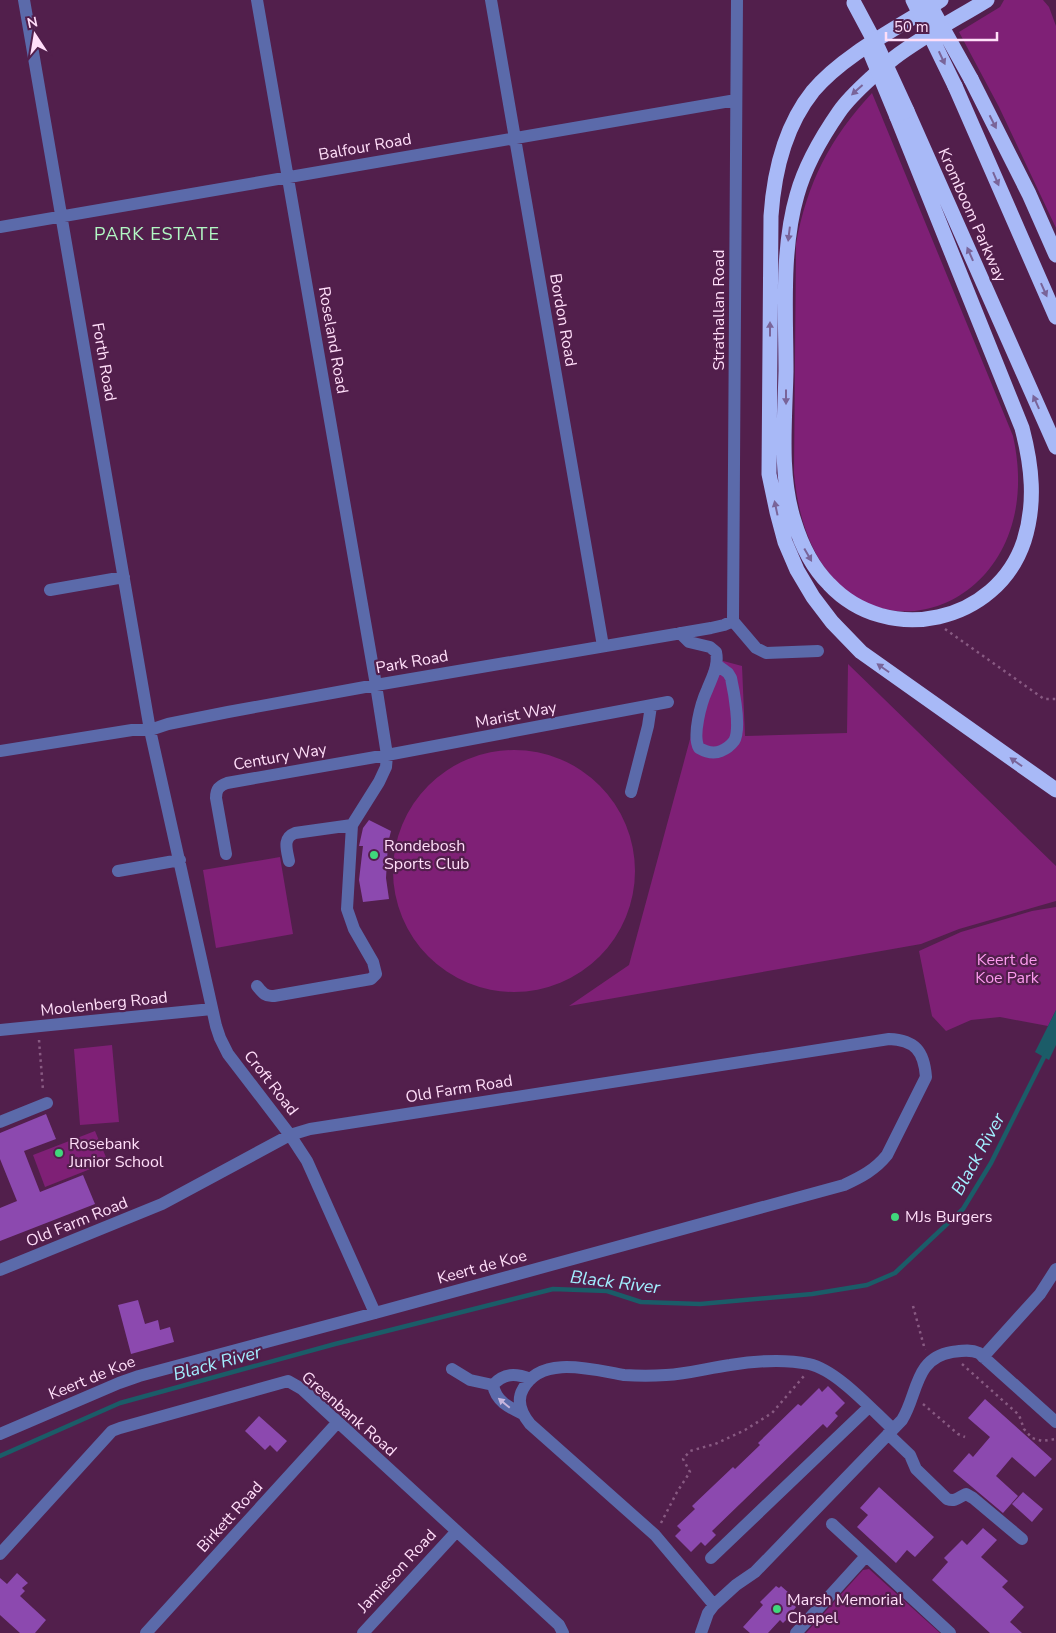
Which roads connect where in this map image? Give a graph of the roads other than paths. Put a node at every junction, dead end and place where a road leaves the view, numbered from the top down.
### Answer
1 (24, 0) edge
2 (257, 0) edge
3 (491, 0) edge
4 (738, 0) edge
5 (913, 0) edge
6 (927, 0) edge
7 (941, 0) edge
8 (987, 0) edge
9 (855, 4) edge
10 (736, 100) junction
11 (902, 114) junction
12 (515, 138) junction
13 (288, 177) junction
14 (62, 216) junction
15 (0, 227) edge
16 (1056, 255) edge
17 (1056, 317) edge
18 (1056, 446) edge
19 (124, 577) junction
20 (50, 590) dead end
21 (733, 621) junction
22 (680, 632) junction
23 (603, 646) junction
24 (818, 651) dead end
25 (717, 666) junction
26 (376, 684) junction
27 (668, 702) dead end
28 (650, 706) junction
29 (150, 730) junction
30 (0, 751) edge
31 (387, 755) junction
32 (1056, 790) edge
33 (631, 792) dead end
34 (352, 825) junction
35 (226, 854) dead end
36 (180, 860) junction
37 (289, 862) dead end
38 (118, 871) dead end
39 (257, 986) dead end
40 (212, 1009) junction
41 (0, 1030) edge
42 (926, 1077) joint
43 (46, 1103) road end
44 (0, 1122) edge
45 (290, 1135) junction
46 (1056, 1269) edge
47 (0, 1270) edge
48 (375, 1313) junction
49 (983, 1357) junction
50 (452, 1369) dead end
51 (531, 1379) junction
52 (492, 1385) junction
53 (868, 1407) junction
54 (522, 1414) junction
55 (1056, 1422) edge
56 (338, 1423) junction
57 (891, 1431) junction
58 (0, 1434) edge
59 (832, 1524) dead end
60 (456, 1532) junction
61 (1022, 1540) dead end
62 (0, 1554) edge
63 (866, 1556) junction
64 (711, 1558) dead end
65 (714, 1605) junction
66 (561, 1629) edge
67 (146, 1633) edge
68 (363, 1633) edge
69 (701, 1633) edge
70 (796, 1633) edge
71 (950, 1633) edge

1 - 14 street, Forth Road
2 - 13 street, Roseland Road
3 - 12 street, Bordon Road
4 - 10 street, Strathallan Road
5 -> 17 highway, bridge
6 -> 16 highway, bridge
32 -> 7 highway
8 -> 11 highway
9 - 11 highway, Kromboom Parkway, bridge
10 - 12 street, Balfour Road
10 - 21 street, Strathallan Road
18 -> 11 highway, Kromboom Parkway
12 - 13 street, Balfour Road
12 - 23 street, Bordon Road
13 - 14 street, Balfour Road
13 - 26 street, Roseland Road
14 - 15 street, Balfour Road
14 - 19 street, Forth Road
19 - 20 street
19 - 29 street, Forth Road
21 - 22 street, Park Road
21 - 24 street
22 - 23 street, Park Road
22 - 25 street
23 - 26 street, Park Road
25 - 25 street
26 - 29 street, Park Road
26 - 31 street, Roseland Road
27 - 28 street, Marist Way
28 - 31 street, Marist Way
28 - 33 street
29 - 30 street, Park Road
29 - 36 street, Croft Road
31 - 34 street
31 - 35 street, Century Way
34 - 37 street
34 - 39 street
36 - 38 street
36 - 40 street, Croft Road
40 - 41 street, Moolenberg Road
40 - 45 street, Croft Road
42 - 45 street, Old Farm Road
42 - 48 street, Keert de Koe
43 - 44 street
45 - 47 street, Old Farm Road
45 - 48 street, Croft Road
46 - 49 street
48 - 58 street, Keert de Koe
49 - 55 street
49 - 57 street
50 - 52 street
51 - 52 street
51 - 53 street
51 - 54 street
54 -> 52 street
53 - 57 street
53 - 64 street
54 - 65 street
56 - 60 street, Greenbank Road
56 - 62 street, Greenbank Road
56 - 67 street, Birkett Road
57 - 61 street
57 - 65 street
59 - 63 street
60 - 66 street, Greenbank Road
60 - 68 street, Jamieson Road
63 - 70 street
63 - 71 street
65 - 69 street

